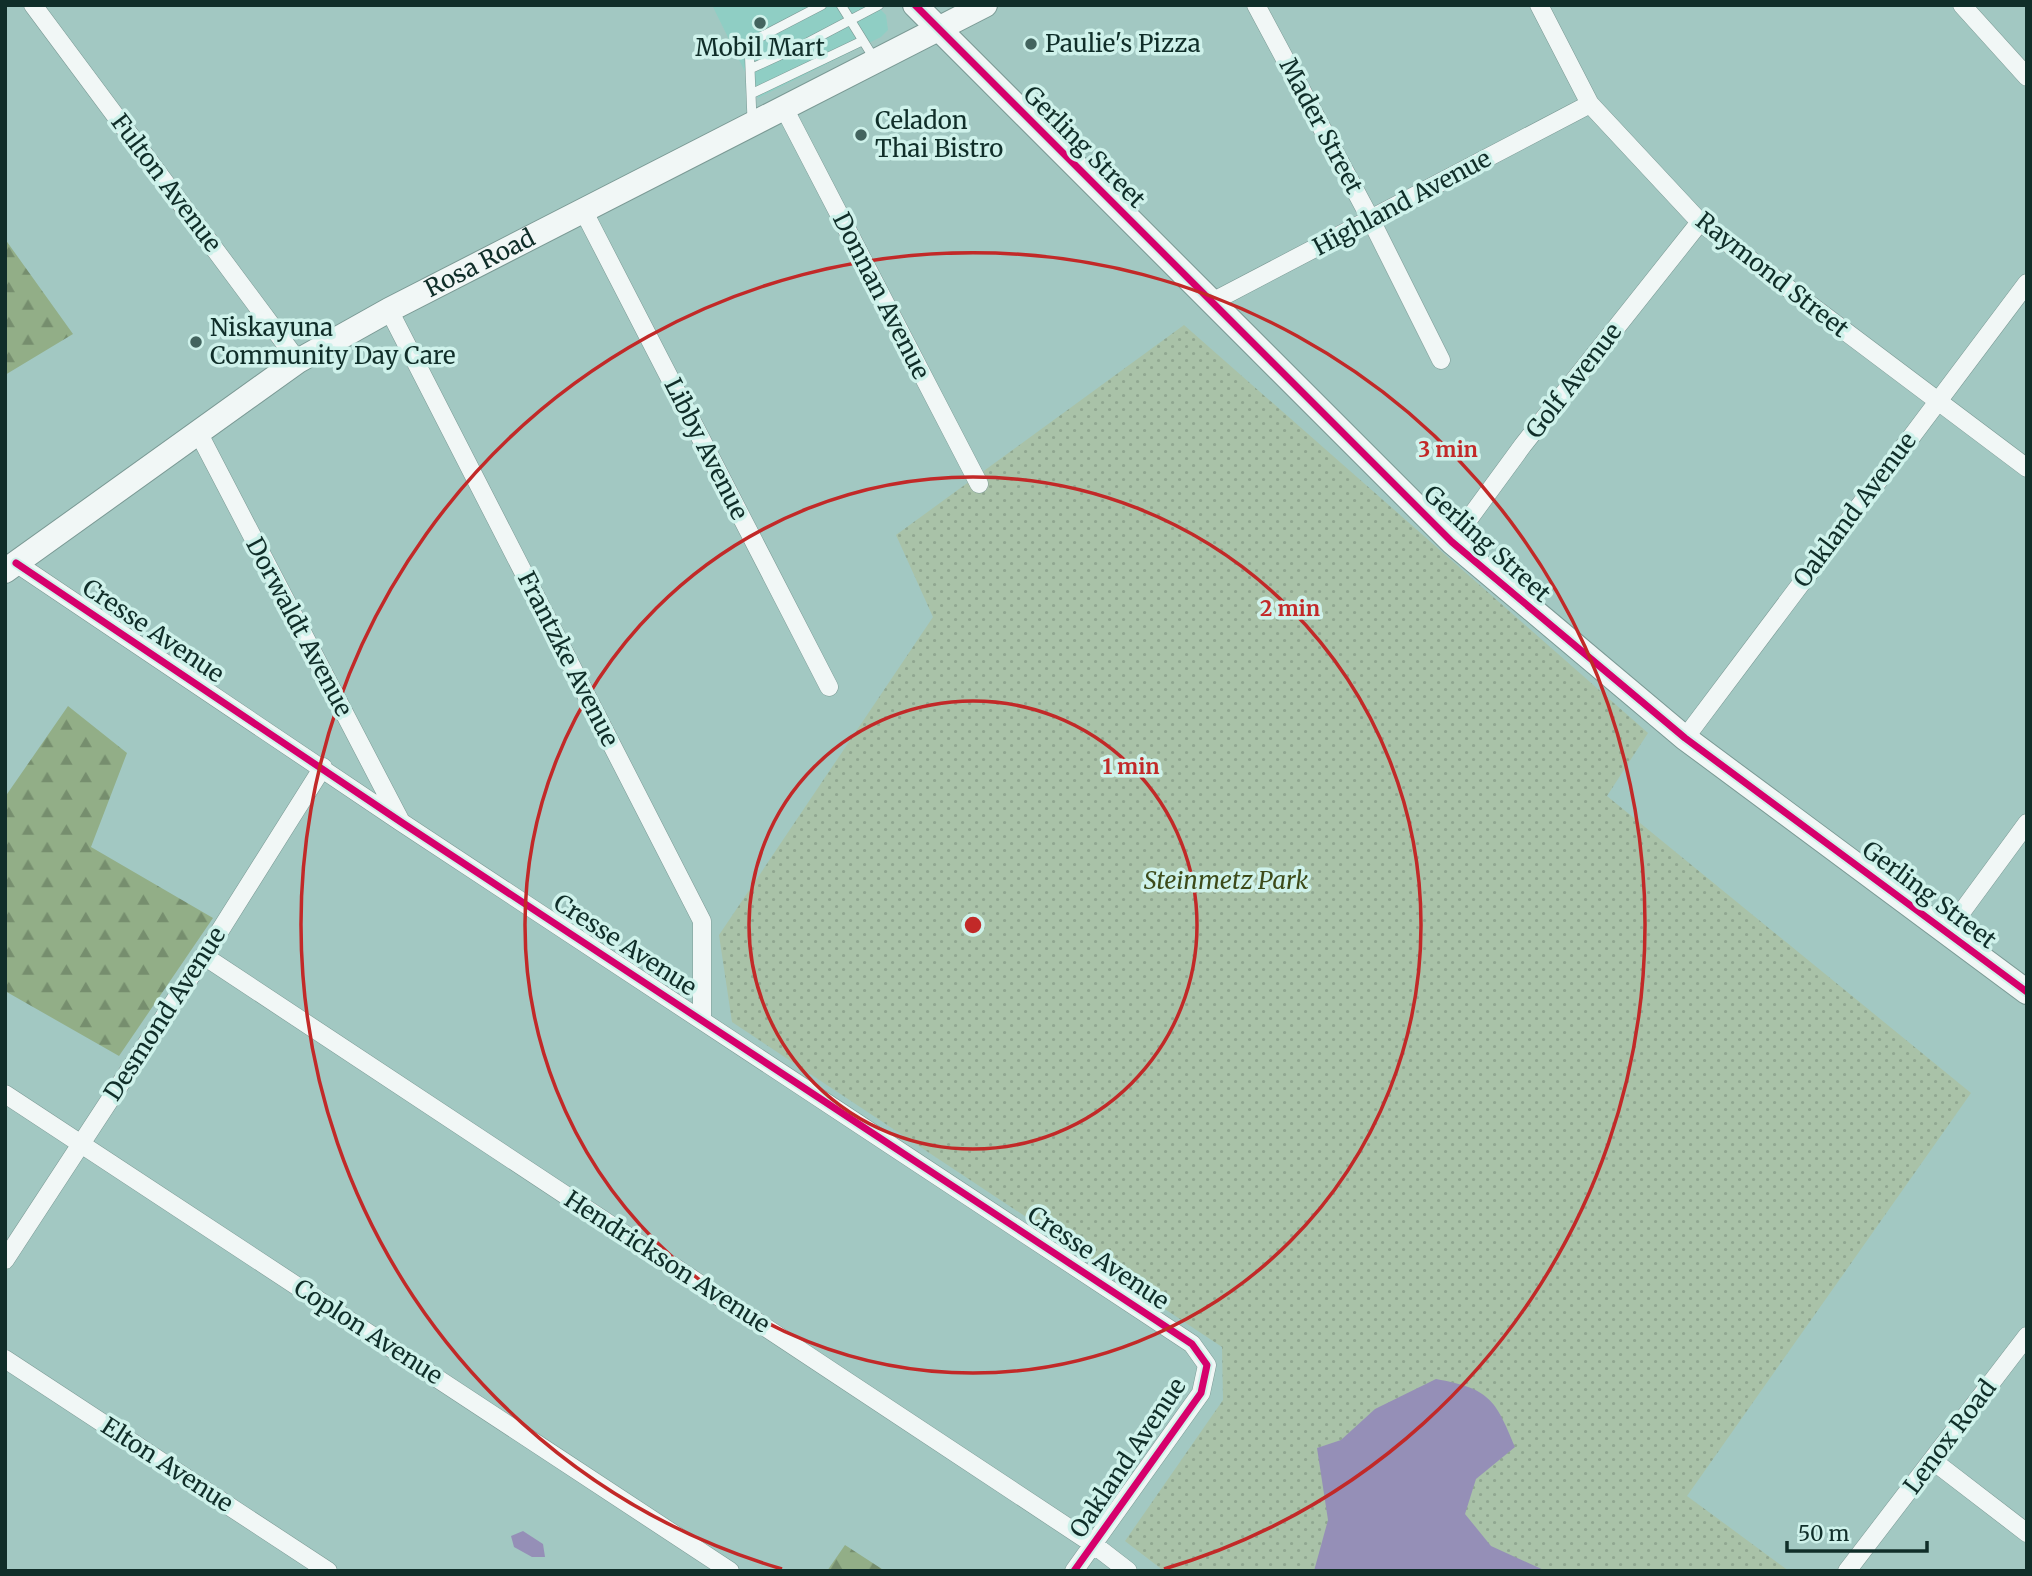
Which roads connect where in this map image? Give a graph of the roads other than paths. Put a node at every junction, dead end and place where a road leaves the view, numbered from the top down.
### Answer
1 (33, 5) edge
2 (822, 5) edge
3 (841, 5) edge
4 (879, 5) edge
5 (915, 5) edge
6 (985, 5) edge
7 (1255, 5) edge
8 (1539, 5) edge
9 (1962, 5) edge
10 (851, 22) junction
11 (937, 27) junction
12 (806, 44) dead end
13 (869, 50) junction
14 (785, 53) dead end
15 (830, 56) junction
16 (750, 69) junction
17 (2027, 77) edge
18 (842, 78) junction
19 (778, 81) junction
20 (751, 94) junction
21 (1590, 104) junction
22 (788, 106) junction
23 (752, 123) junction
24 (583, 210) junction
25 (1371, 220) junction
26 (1700, 222) junction
27 (2027, 283) edge
28 (1212, 302) junction
29 (389, 310) junction
30 (1441, 360) dead end
31 (298, 361) junction
32 (1937, 400) junction
33 (198, 432) junction
34 (2027, 468) edge
35 (979, 484) dead end
36 (1452, 542) junction
37 (11, 567) edge
38 (830, 687) dead end
39 (1685, 738) junction
40 (323, 767) junction
41 (401, 822) junction
42 (2027, 823) edge
43 (1947, 932) junction
44 (204, 956) junction
45 (2027, 992) edge
46 (702, 1019) junction
47 (5, 1094) edge
48 (80, 1143) junction
49 (5, 1260) edge
50 (2027, 1336) edge
51 (5, 1359) edge
52 (1207, 1365) joint
53 (1932, 1460) junction
54 (2027, 1533) edge
55 (1093, 1544) junction
56 (328, 1571) edge
57 (730, 1571) edge
58 (1074, 1571) edge
59 (1128, 1571) edge
60 (1847, 1571) edge

1 - 31 street, Fulton Avenue
2 - 16 lane
3 - 10 lane
4 - 10 lane
5 - 11 street, Gerling Street
6 - 11 street, Rosa Road
7 - 25 street, Mader Street
8 - 21 street, Raymond Street
9 - 17 street
10 - 12 lane
10 - 13 lane
11 - 13 street, Rosa Road
11 - 28 street, Gerling Street
13 - 15 lane
13 - 18 street, Rosa Road
14 - 16 lane
15 - 18 lane
15 - 19 lane
16 - 20 lane
18 - 22 street, Rosa Road
19 - 20 lane
19 - 22 lane
20 - 23 lane
21 - 25 street, Highland Avenue
21 - 26 street, Raymond Street
22 - 23 street, Rosa Road
22 - 35 street, Donnan Avenue
23 - 24 street, Rosa Road
24 - 29 street, Rosa Road
24 - 38 street, Libby Avenue
25 - 28 street, Highland Avenue
25 - 30 street, Mader Street
26 - 32 street, Raymond Street
26 - 36 street, Golf Avenue
27 - 32 street, Oakland Avenue
28 - 36 street, Gerling Street
29 - 31 street, Rosa Road
29 - 46 street, Frantzke Avenue
31 - 33 street, Rosa Road
32 - 34 street, Raymond Street
32 - 39 street, Oakland Avenue
33 - 37 street, Rosa Road
33 - 41 street, Dorwaldt Avenue
36 - 39 street, Gerling Street
37 - 40 street, Cresse Avenue
39 - 43 street, Gerling Street
40 - 41 street, Cresse Avenue
40 - 44 street, Desmond Avenue
41 - 46 street, Cresse Avenue
42 - 43 street
43 - 45 street, Gerling Street
44 - 48 street, Desmond Avenue
44 - 55 street, Hendrickson Avenue
46 - 52 street, Cresse Avenue
47 - 48 street, Coplon Avenue
48 - 49 street, Desmond Avenue
48 - 57 street, Coplon Avenue
50 - 53 street, Lenox Road
51 - 56 street, Elton Avenue
52 - 55 street, Oakland Avenue
53 - 54 street
53 - 60 street, Lenox Road
55 - 58 street, Oakland Avenue
55 - 59 street, Hendrickson Avenue

